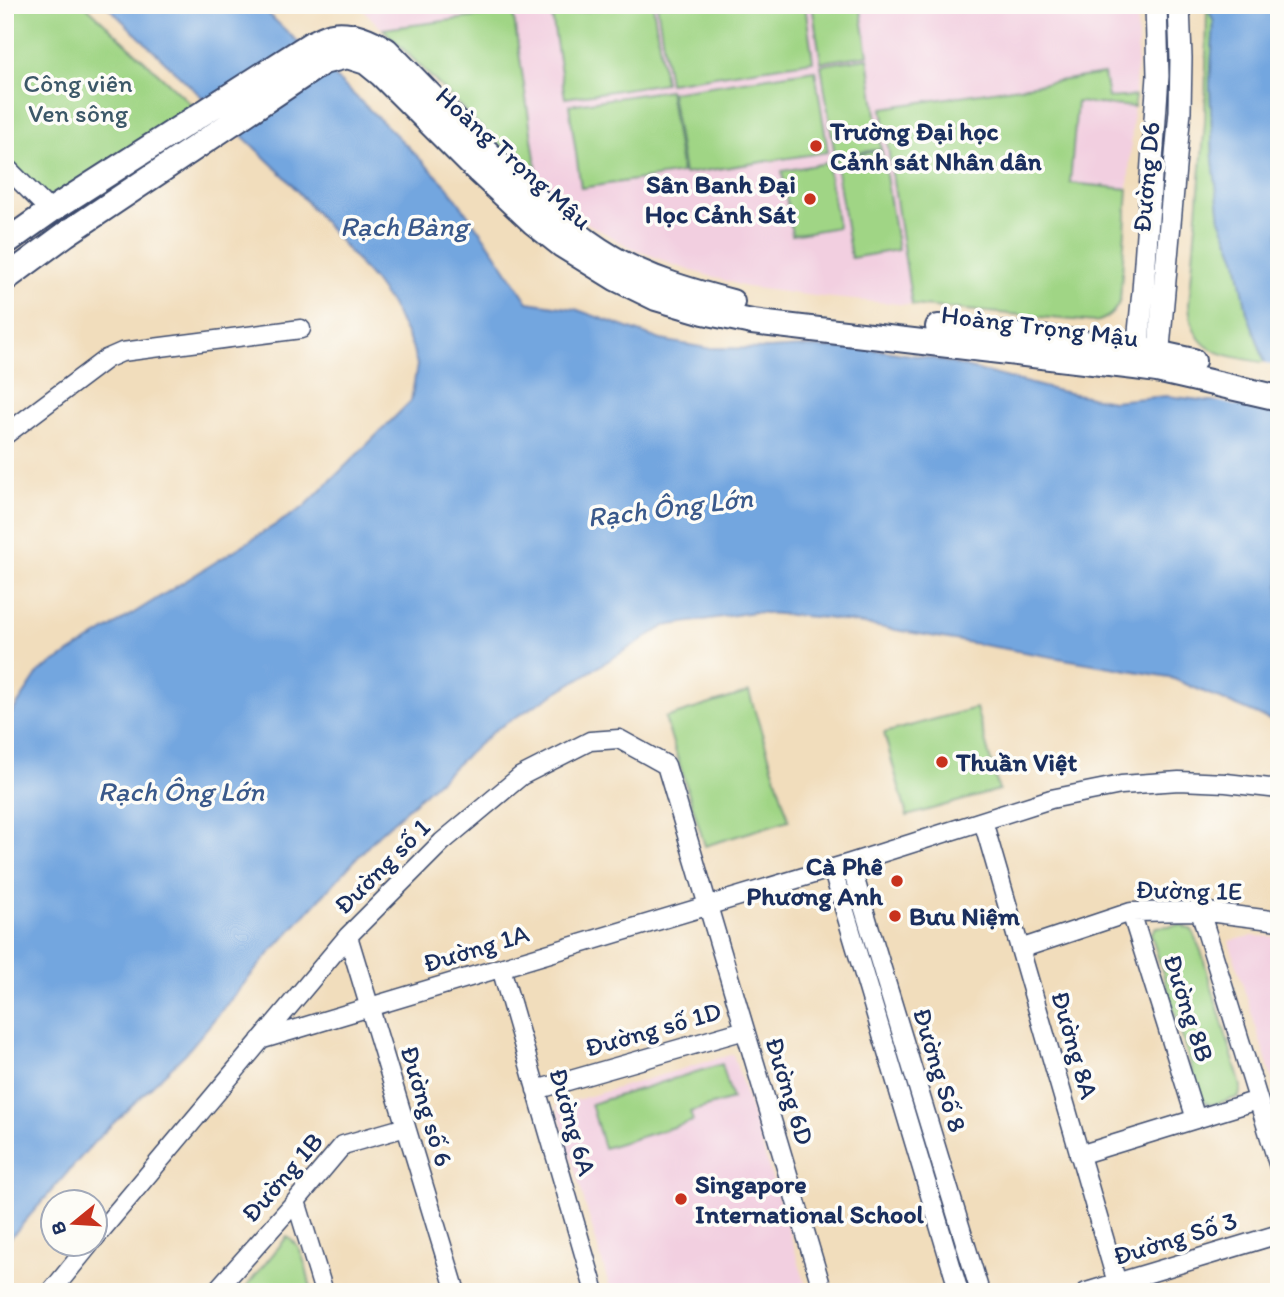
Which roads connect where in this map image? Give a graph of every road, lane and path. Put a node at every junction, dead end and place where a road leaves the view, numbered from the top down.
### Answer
1 (1156, 5) edge
2 (1179, 5) edge
3 (192, 134) junction
4 (5, 166) edge
5 (50, 211) junction
6 (5, 243) edge
7 (5, 279) edge
8 (301, 329) dead end
9 (1147, 360) junction
10 (1218, 376) junction
11 (1279, 381) edge
12 (1279, 398) edge
13 (5, 435) edge
14 (1279, 789) edge
15 (983, 821) junction
16 (841, 865) junction
17 (708, 905) junction
18 (1200, 911) junction
19 (1131, 912) junction
20 (1279, 921) edge
21 (348, 936) junction
22 (1020, 949) junction
23 (500, 968) junction
24 (370, 1007) junction
25 (745, 1030) junction
26 (260, 1040) junction
27 (536, 1090) junction
28 (1258, 1100) junction
29 (1196, 1119) junction
30 (406, 1127) junction
31 (1079, 1155) junction
32 (1279, 1167) edge
33 (296, 1201) junction
34 (108, 1222) edge
35 (1279, 1234) edge
36 (79, 1258) edge
37 (1117, 1283) junction
38 (51, 1292) edge
39 (215, 1292) edge
40 (324, 1292) edge
41 (456, 1292) edge
42 (595, 1292) edge
43 (823, 1292) edge
44 (959, 1292) edge
45 (980, 1292) edge
46 (1086, 1292) edge

1 - 9 street, Đường D6
2 - 9 street, Đường D6
3 - 5 main road, Hoàng Trọng Mậu
3 - 7 main road, Hoàng Trọng Mậu
3 - 9 main road, Hoàng Trọng Mậu
4 - 5 street
5 - 6 main road, Hoàng Trọng Mậu
8 - 13 street
9 - 10 main road, Hoàng Trọng Mậu
10 - 11 main road
10 - 12 main road
14 - 15 street
15 - 16 street
15 - 22 street, Đường 8A
16 - 17 street
16 - 44 street, Đường Số 8
16 - 45 street, Đường Số 8
17 - 21 street, Đường số 1
17 - 23 street, Đường 1A
17 - 25 street, Đường 6D
18 - 19 street, Đường 1E
18 - 20 street, Đường 1E
18 - 28 street
19 - 22 street, Đường 1E
19 - 29 street, Đường 8B
21 - 24 street, Đường số 6
21 - 26 street, Đường số 1
22 - 31 street, Đường 8A
23 - 24 street, Đường 1A
23 - 27 street, Đường 6A
24 - 26 street, Đường 1A
24 - 30 street, Đường số 6
25 - 27 street, Đường số 1D
25 - 43 street, Đường 6D
26 - 34 street, Đường số 1
27 - 42 street, Đường 6A
28 - 29 street
28 - 32 street
29 - 31 street
30 - 33 street, Đường 1B
30 - 41 street, Đường số 6
31 - 37 street, Đường 8A
33 - 39 street, Đường 1B
33 - 40 street
35 - 37 street, Đường Số 3
36 - 38 street
37 - 46 street, Đường Số 3

